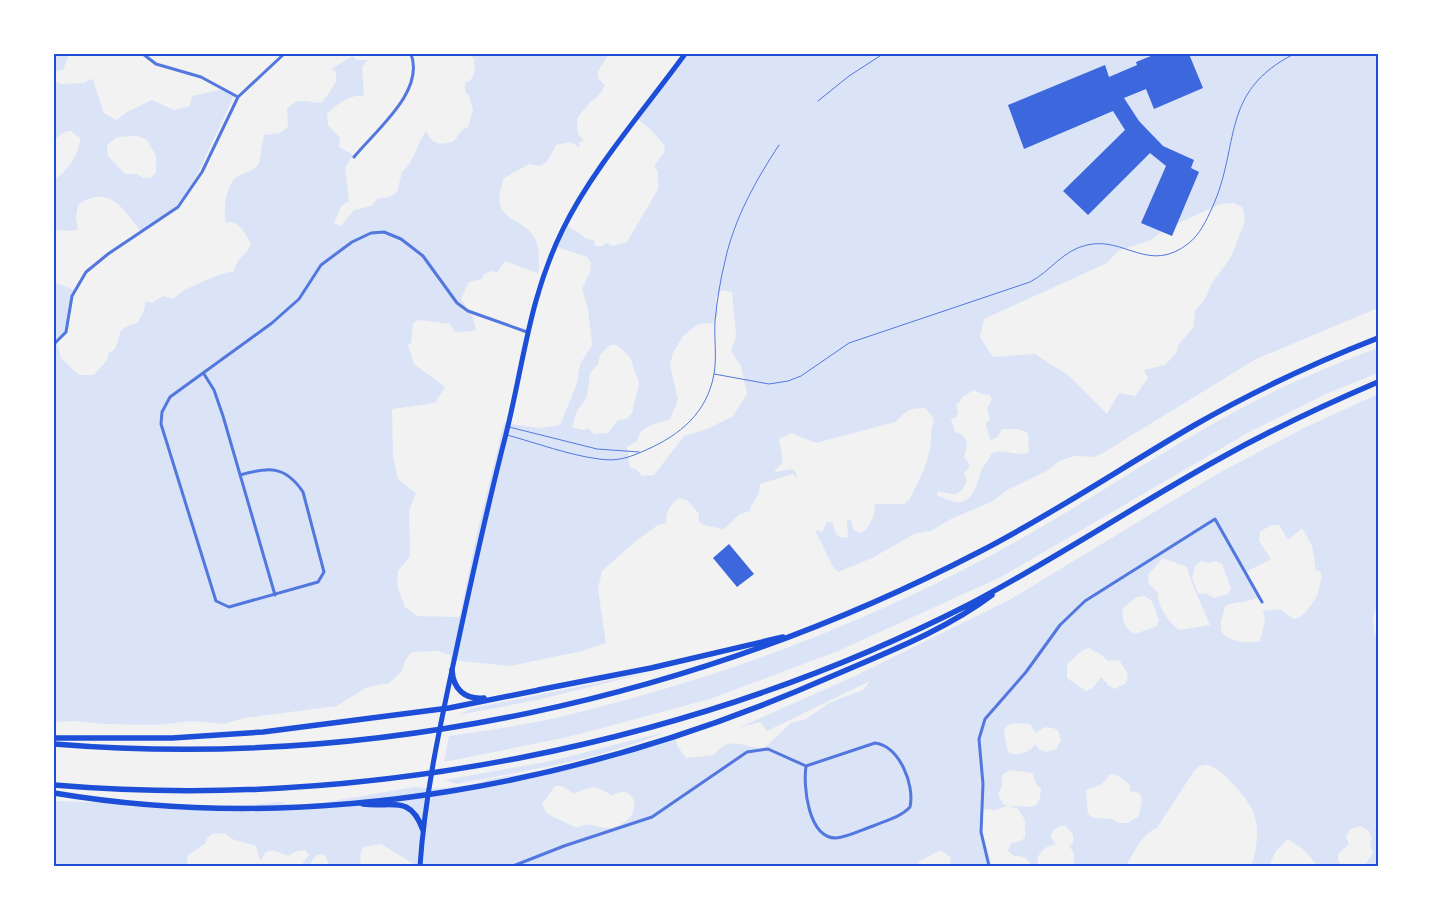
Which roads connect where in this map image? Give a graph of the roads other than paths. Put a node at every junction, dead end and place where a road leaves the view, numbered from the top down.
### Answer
1 (143, 54) edge
2 (284, 54) edge
3 (411, 54) edge
4 (686, 54) edge
5 (883, 54) edge
6 (1294, 54) edge
7 (238, 97) junction
8 (818, 101) dead end
9 (780, 144) dead end
10 (354, 157) dead end
11 (527, 332) junction
12 (1378, 338) edge
13 (54, 344) edge
14 (204, 374) junction
15 (714, 374) junction
16 (1378, 382) edge
17 (508, 427) junction
18 (506, 434) junction
19 (640, 452) junction
20 (240, 475) junction
21 (1008, 584) junction
22 (275, 595) junction
23 (1262, 602) dead end
24 (797, 635) junction
25 (452, 670) junction
26 (539, 690) junction
27 (444, 708) junction
28 (54, 738) edge
29 (54, 744) edge
30 (806, 766) junction
31 (54, 786) edge
32 (54, 793) edge
33 (426, 795) junction
34 (356, 803) junction
35 (423, 830) junction
36 (420, 866) edge
37 (512, 866) edge
38 (989, 866) edge

1 - 7 street
2 - 7 street
3 - 10 street
4 - 11 main road
5 - 8 lane
6 - 15 lane
7 - 13 street
9 - 15 lane
11 - 14 street
11 - 17 main road
12 - 24 highway
14 - 20 street
14 - 22 street
15 - 19 lane
16 - 21 highway
17 - 18 main road
17 - 19 lane
18 - 19 lane
18 - 25 main road
20 - 22 street
20 - 22 street
21 - 31 highway
21 - 33 highway
23 - 38 street
24 - 26 highway
24 - 29 highway
25 - 26 highway
25 - 27 main road
26 - 27 highway
27 - 28 highway
27 - 33 main road
30 - 30 street
30 - 37 street
32 - 34 highway
33 - 34 highway
33 - 35 main road
34 - 35 highway
35 - 36 main road

